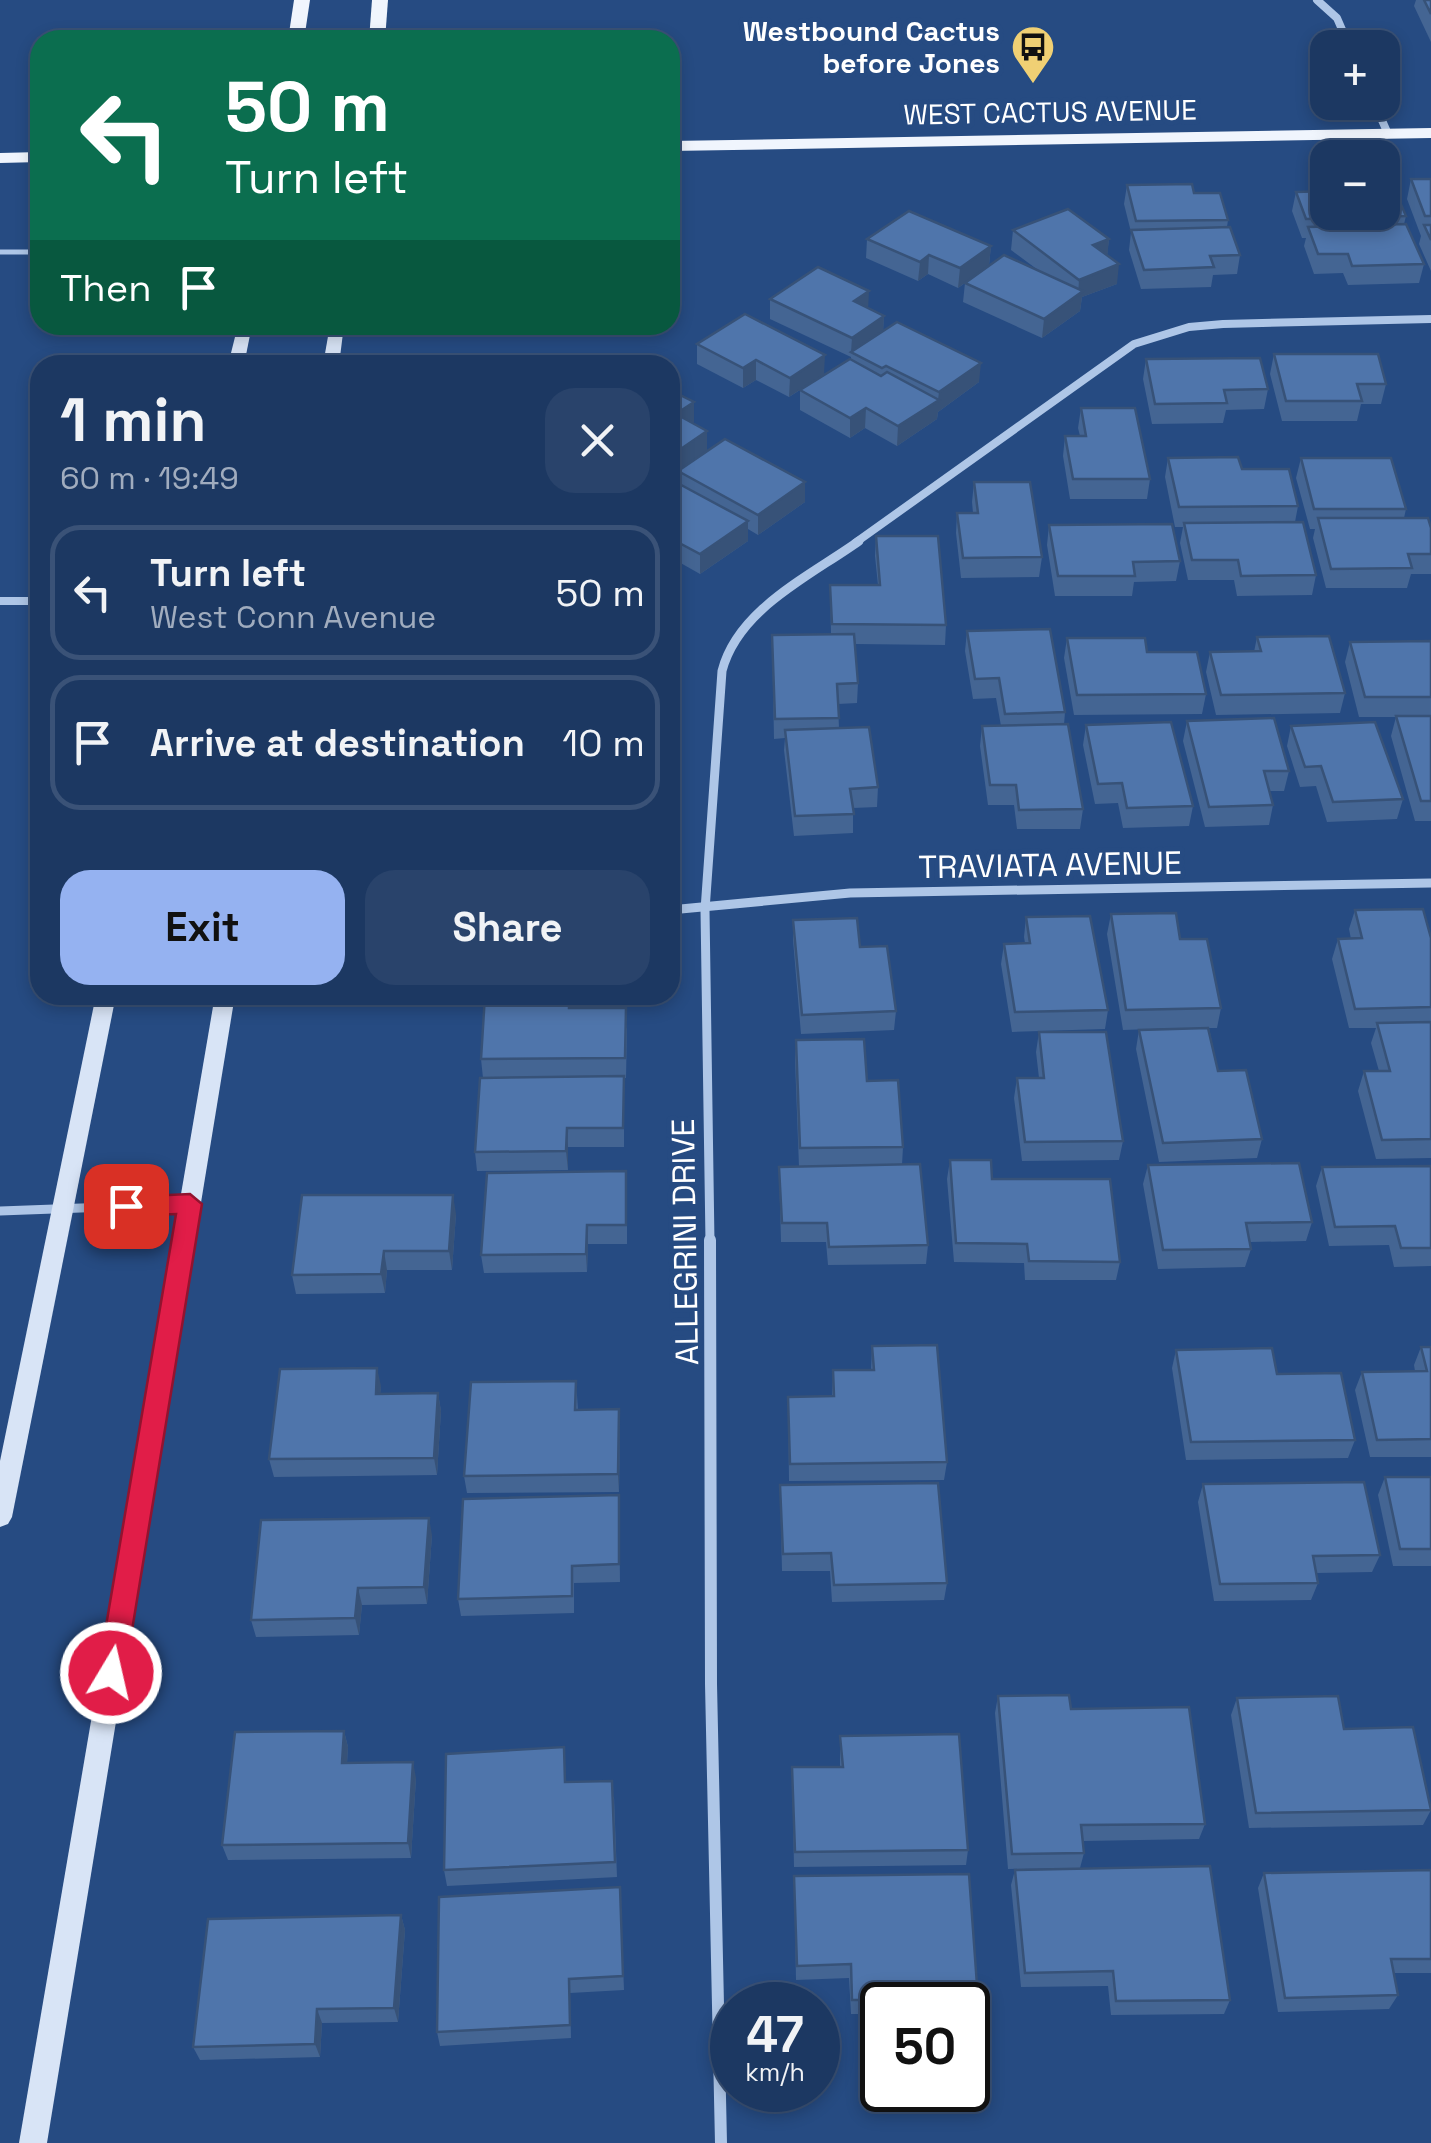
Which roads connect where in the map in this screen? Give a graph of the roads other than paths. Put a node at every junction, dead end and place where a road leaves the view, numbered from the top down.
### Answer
1 (302, 0) edge
2 (380, 0) edge
3 (1317, 0) edge
4 (298, 30) edge
5 (377, 30) edge
6 (1342, 30) edge
7 (1382, 120) edge
8 (1431, 133) edge
9 (1388, 134) junction
10 (680, 146) edge
11 (0, 158) edge
12 (30, 158) edge
13 (0, 252) edge
14 (30, 252) edge
15 (1429, 319) edge
16 (1431, 332) edge
17 (0, 601) edge
18 (30, 601) edge
19 (1431, 883) edge
20 (680, 910) edge
21 (706, 910) junction
22 (104, 1005) edge
23 (223, 1005) edge
24 (190, 1204) junction
25 (62, 1209) junction
26 (0, 1211) edge
27 (0, 1517) edge
28 (33, 2143) edge
29 (721, 2143) edge

1 - 4 main road
2 - 5 main road
3 - 6 street
7 - 9 street
8 - 9 main road, WEST CACTUS AVENUE
9 - 10 main road, WEST CACTUS AVENUE
11 - 12 main road
13 - 14 lane
15 - 16 street
15 - 21 street, ALLEGRINI DRIVE
17 - 18 lane
19 - 21 street, TRAVIATA AVENUE
20 - 21 street, TRAVIATA AVENUE
21 - 29 street, ALLEGRINI DRIVE
22 - 25 main road
23 - 24 main road
24 - 25 street
24 - 28 main road
25 - 26 street
25 - 27 main road

